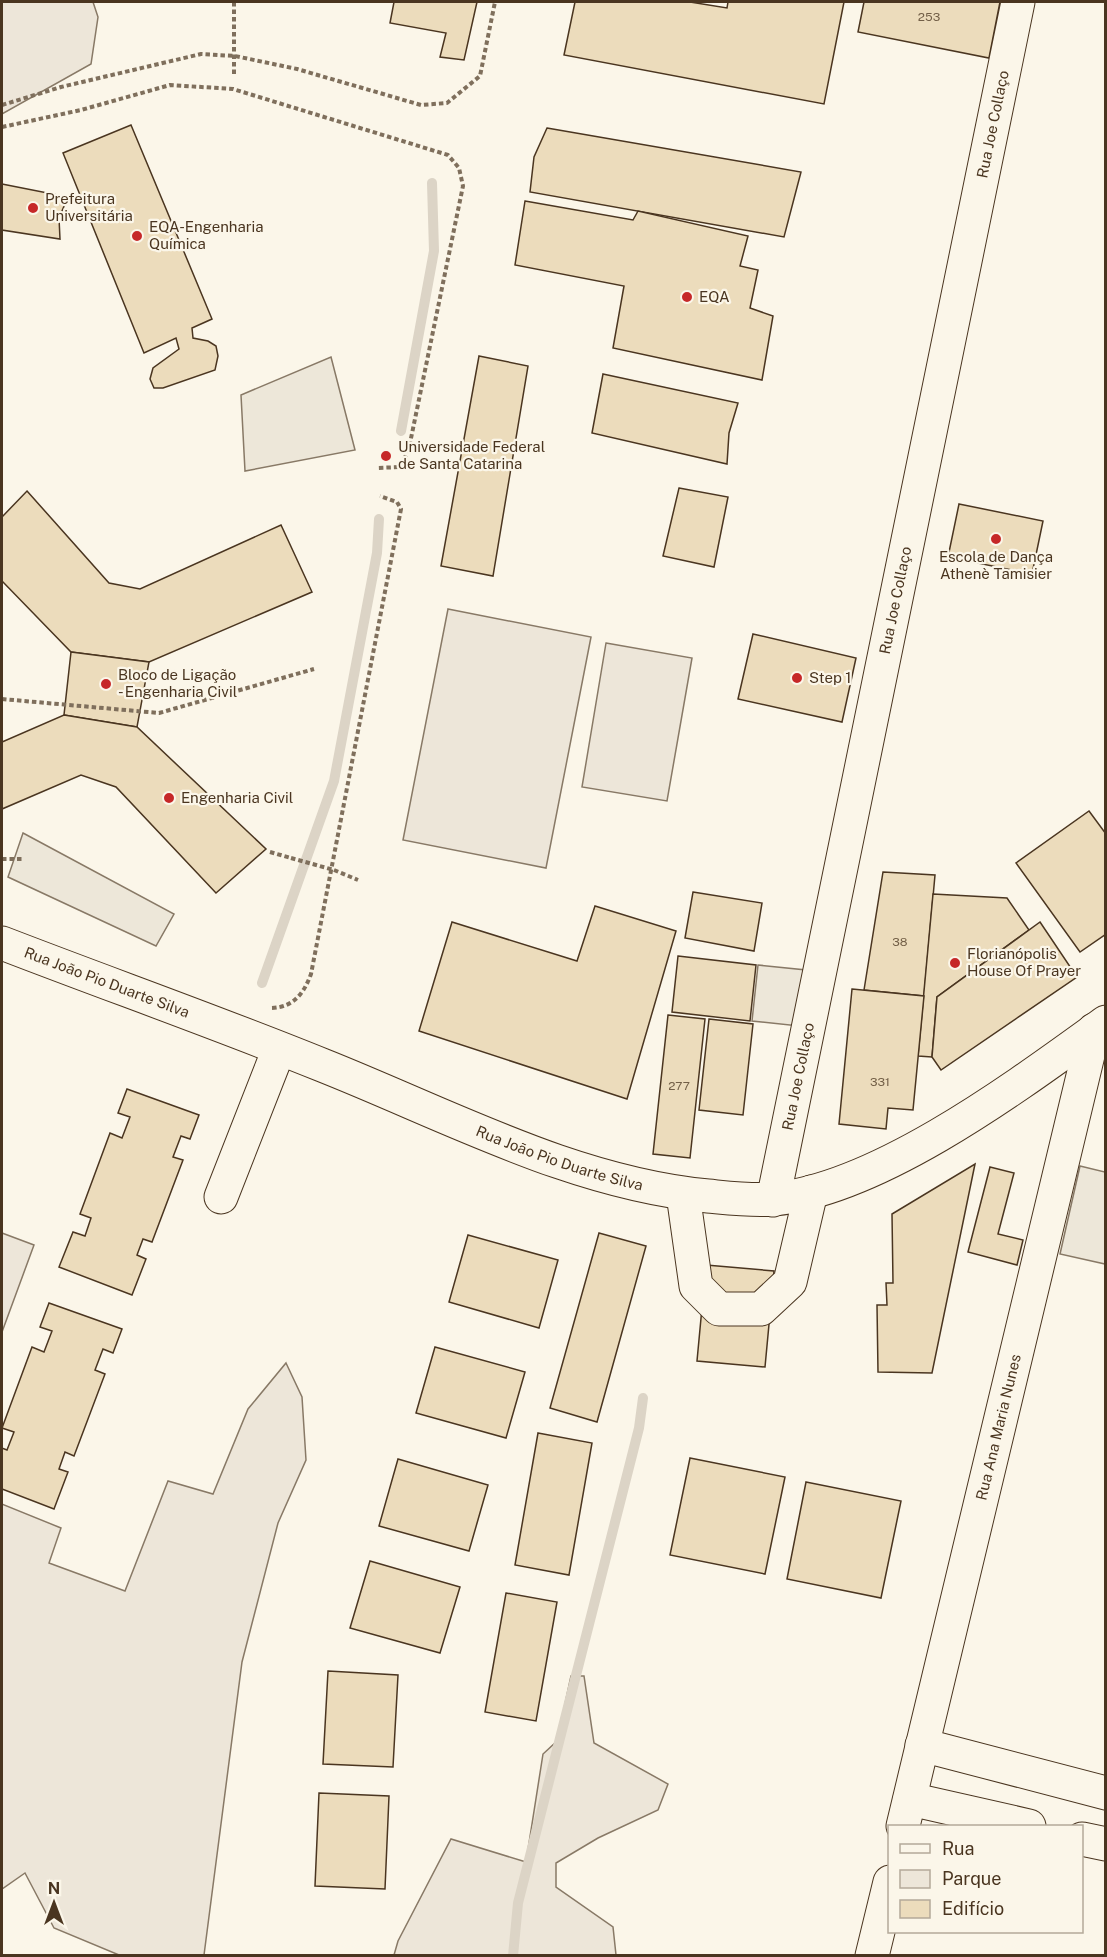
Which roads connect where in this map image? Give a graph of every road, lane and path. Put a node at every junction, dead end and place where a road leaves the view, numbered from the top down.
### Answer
1 (234, 2) edge
2 (495, 2) edge
3 (1018, 2) edge
4 (235, 56) junction
5 (234, 74) dead end
6 (2, 105) edge
7 (2, 128) edge
8 (377, 468) dead end
9 (380, 496) dead end
10 (314, 669) dead end
11 (2, 699) edge
12 (270, 852) dead end
13 (2, 859) edge
14 (24, 859) dead end
15 (358, 880) dead end
16 (2, 943) edge
17 (268, 1009) dead end
18 (1100, 1026) edge
19 (279, 1049) junction
20 (811, 1192) junction
21 (683, 1194) junction
22 (221, 1197) dead end
23 (773, 1200) junction
24 (922, 1745) junction
25 (1106, 1793) edge
26 (906, 1813) edge
27 (1011, 1825) edge
28 (1083, 1839) edge
29 (1106, 1844) edge
30 (888, 1890) edge
31 (872, 1956) edge

1 - 4 path
2 - 4 path
3 - 23 street, Rua Joe Collaço
4 - 5 path
4 - 6 path
7 - 8 path
9 - 17 path
10 - 11 path
12 - 15 path, bridge
13 - 14 path
16 - 19 street, Rua João Pio Duarte Silva
18 - 20 street, Rua João Pio Duarte Silva
18 - 24 street, Rua Ana Maria Nunes
19 - 21 street, Rua João Pio Duarte Silva
19 - 22 street
20 - 21 street
20 - 23 street, Rua João Pio Duarte Silva
21 - 23 street, Rua João Pio Duarte Silva
24 - 25 street
24 - 26 street, Rua Ana Maria Nunes
26 - 27 street
28 - 29 street
30 - 31 street

